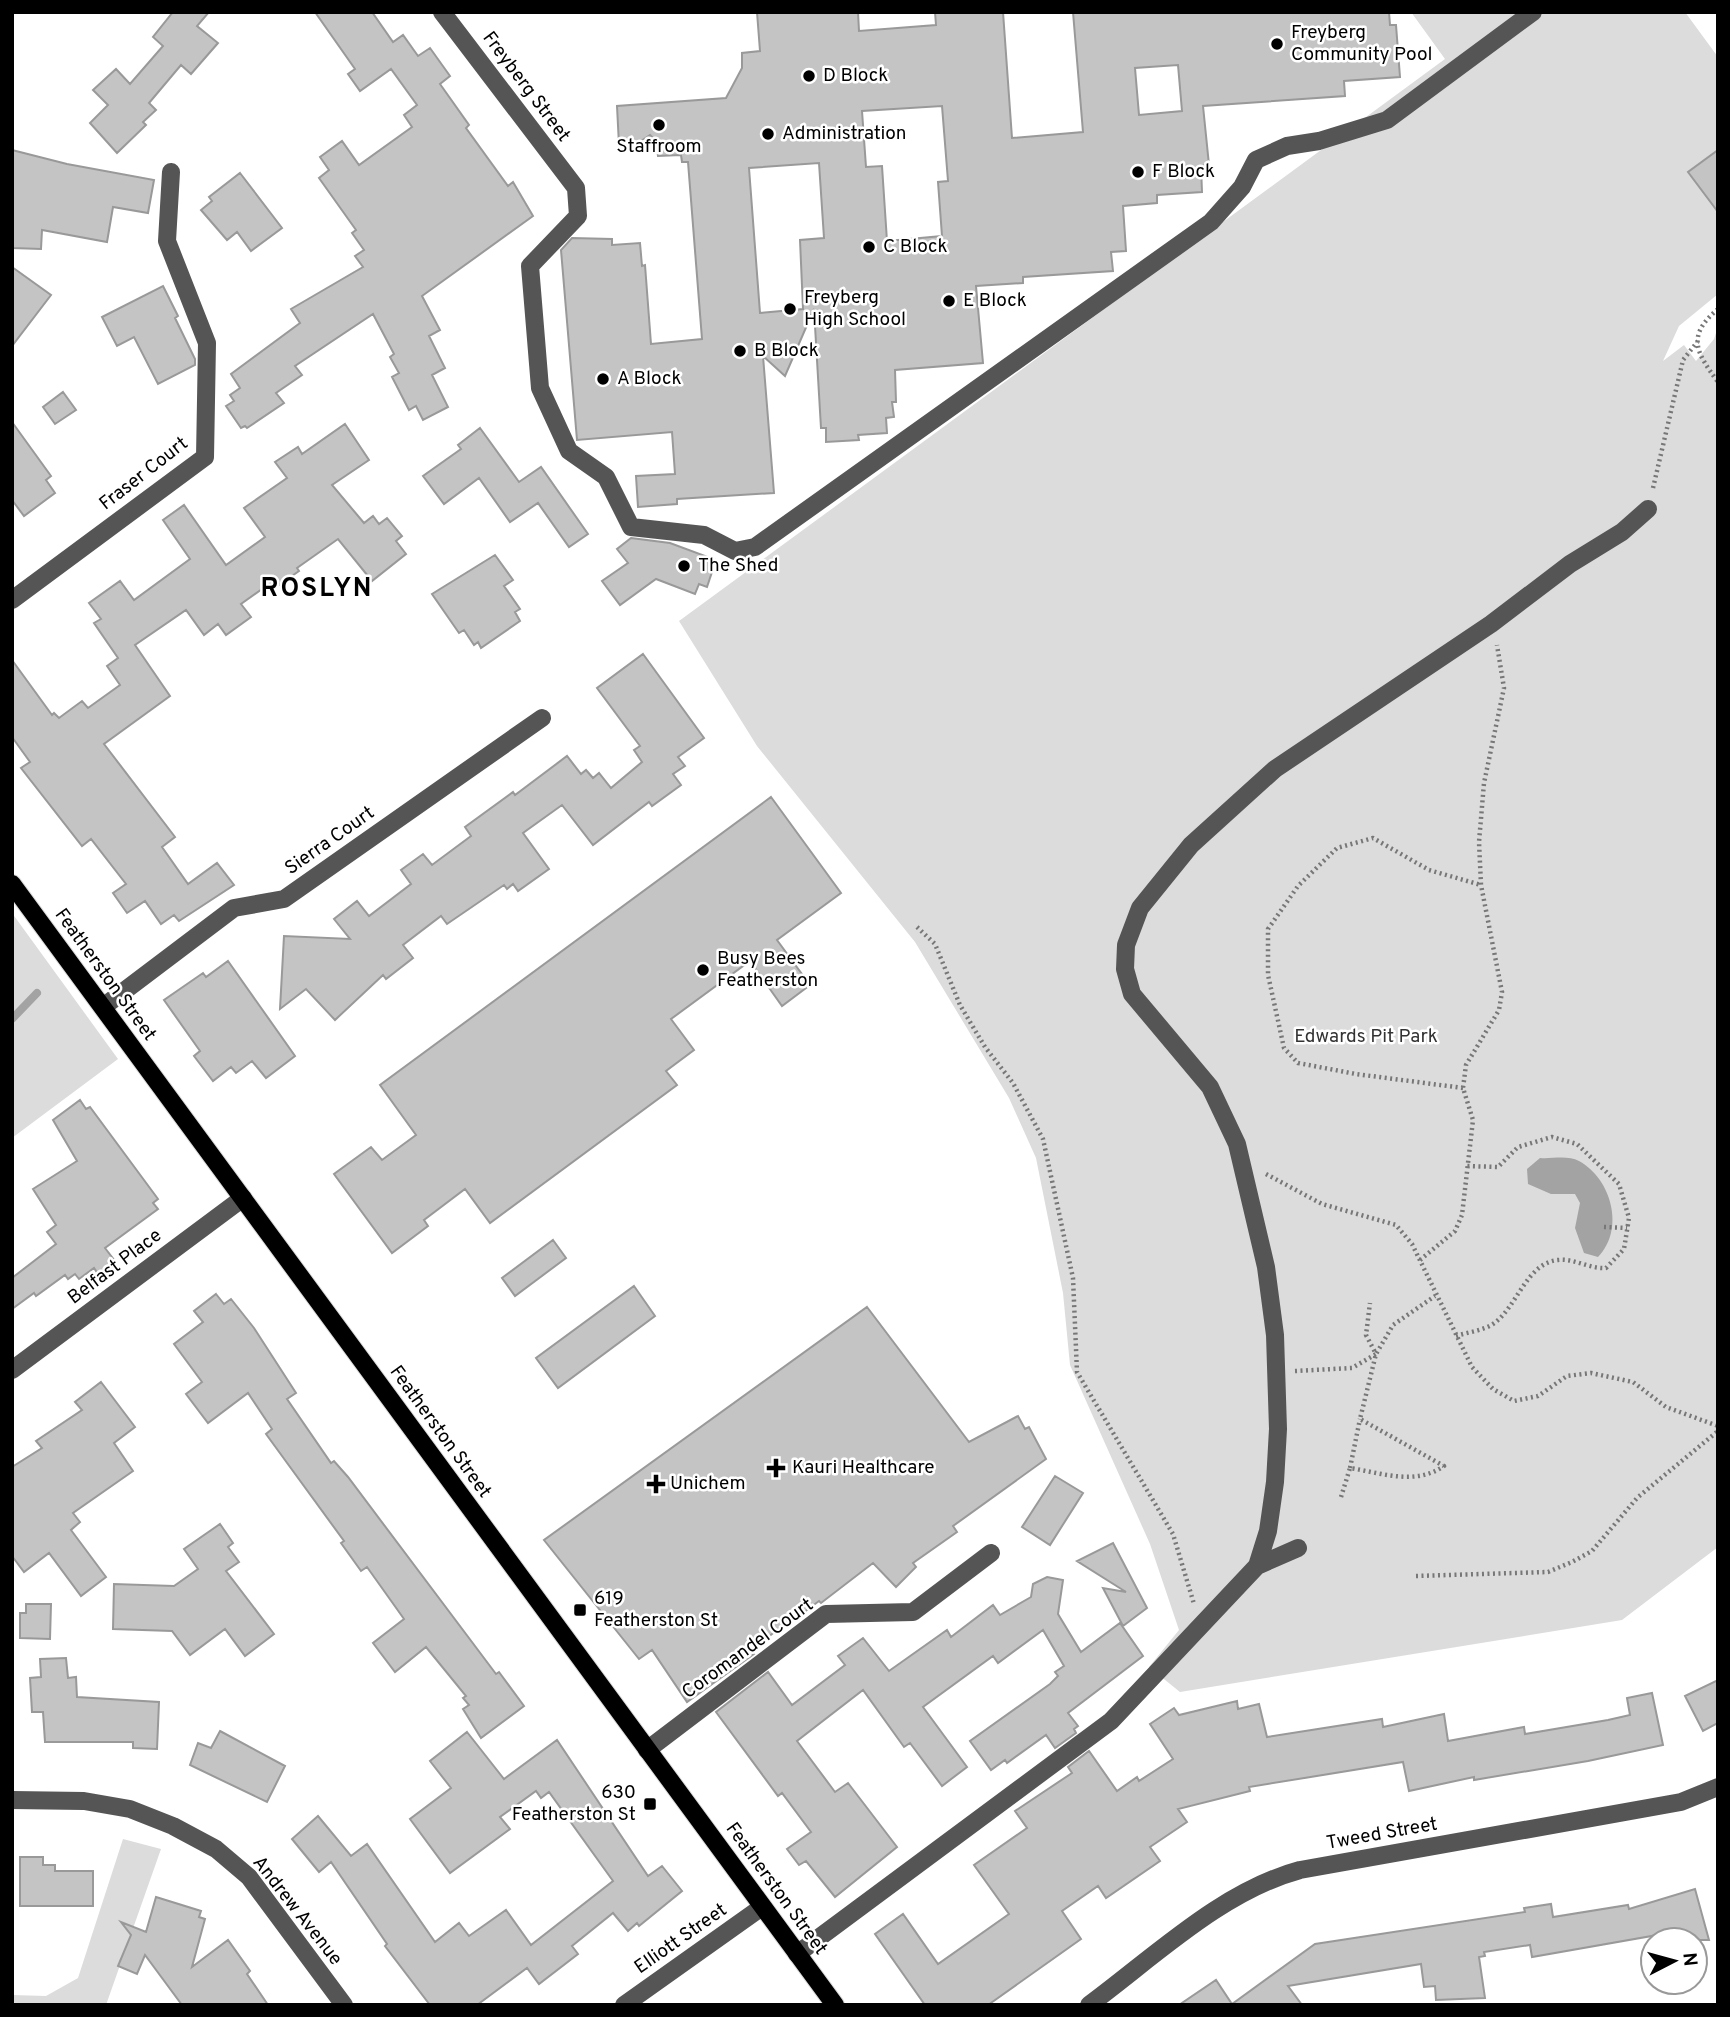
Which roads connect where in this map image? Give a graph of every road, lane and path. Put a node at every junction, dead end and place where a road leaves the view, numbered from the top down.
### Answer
1 (442, 12) edge
2 (1533, 12) edge
3 (170, 172) dead end
4 (1718, 309) edge
5 (1698, 341) junction
6 (1718, 382) edge
7 (1648, 509) joint
8 (12, 600) edge
9 (1491, 624) junction
10 (542, 718) dead end
11 (1481, 885) junction
12 (13, 888) edge
13 (917, 927) dead end
14 (103, 1007) junction
15 (1463, 1088) junction
16 (1237, 1144) junction
17 (1466, 1166) junction
18 (243, 1198) junction
19 (1604, 1227) dead end
20 (1628, 1228) junction
21 (1419, 1260) junction
22 (1435, 1296) junction
23 (1370, 1303) dead end
24 (1456, 1336) junction
25 (1376, 1354) junction
26 (1276, 1369) junction
27 (12, 1370) edge
28 (1360, 1419) junction
29 (1718, 1426) edge
30 (1718, 1431) edge
31 (1350, 1468) junction
32 (1341, 1497) dead end
33 (1298, 1548) dead end
34 (991, 1553) dead end
35 (1257, 1566) junction
36 (1416, 1576) dead end
37 (1207, 1622) junction
38 (647, 1750) junction
39 (1718, 1787) edge
40 (12, 1800) edge
41 (762, 1907) junction
42 (797, 1954) junction
43 (344, 2005) edge
44 (624, 2005) edge
45 (835, 2005) edge
46 (1089, 2005) edge

1 - 2 street, Freyberg Street
3 - 8 street, Fraser Court
4 - 5 path
5 - 6 path
5 - 7 path
7 - 9 street
9 - 11 path
9 - 16 street
10 - 14 street, Sierra Court
11 - 15 path
11 - 15 path
12 - 14 main road, Featherston Street
13 - 37 path
14 - 18 main road, Featherston Street
15 - 17 path
16 - 21 path
16 - 26 street
17 - 20 path
17 - 21 path
18 - 27 street, Belfast Place
18 - 38 main road, Featherston Street
19 - 20 path
20 - 24 path
21 - 22 path
22 - 24 path
22 - 25 path
23 - 25 path
24 - 29 path
25 - 26 path
25 - 28 path
26 - 35 street
28 - 31 path
28 - 31 path
30 - 36 path
31 - 32 path
33 - 35 street
34 - 38 street, Coromandel Court
35 - 37 street
37 - 42 street
38 - 41 main road, Featherston Street
39 - 46 street, Tweed Street
40 - 43 street, Andrew Avenue
41 - 42 main road, Featherston Street
41 - 44 street, Elliott Street
42 - 45 main road, Featherston Street

